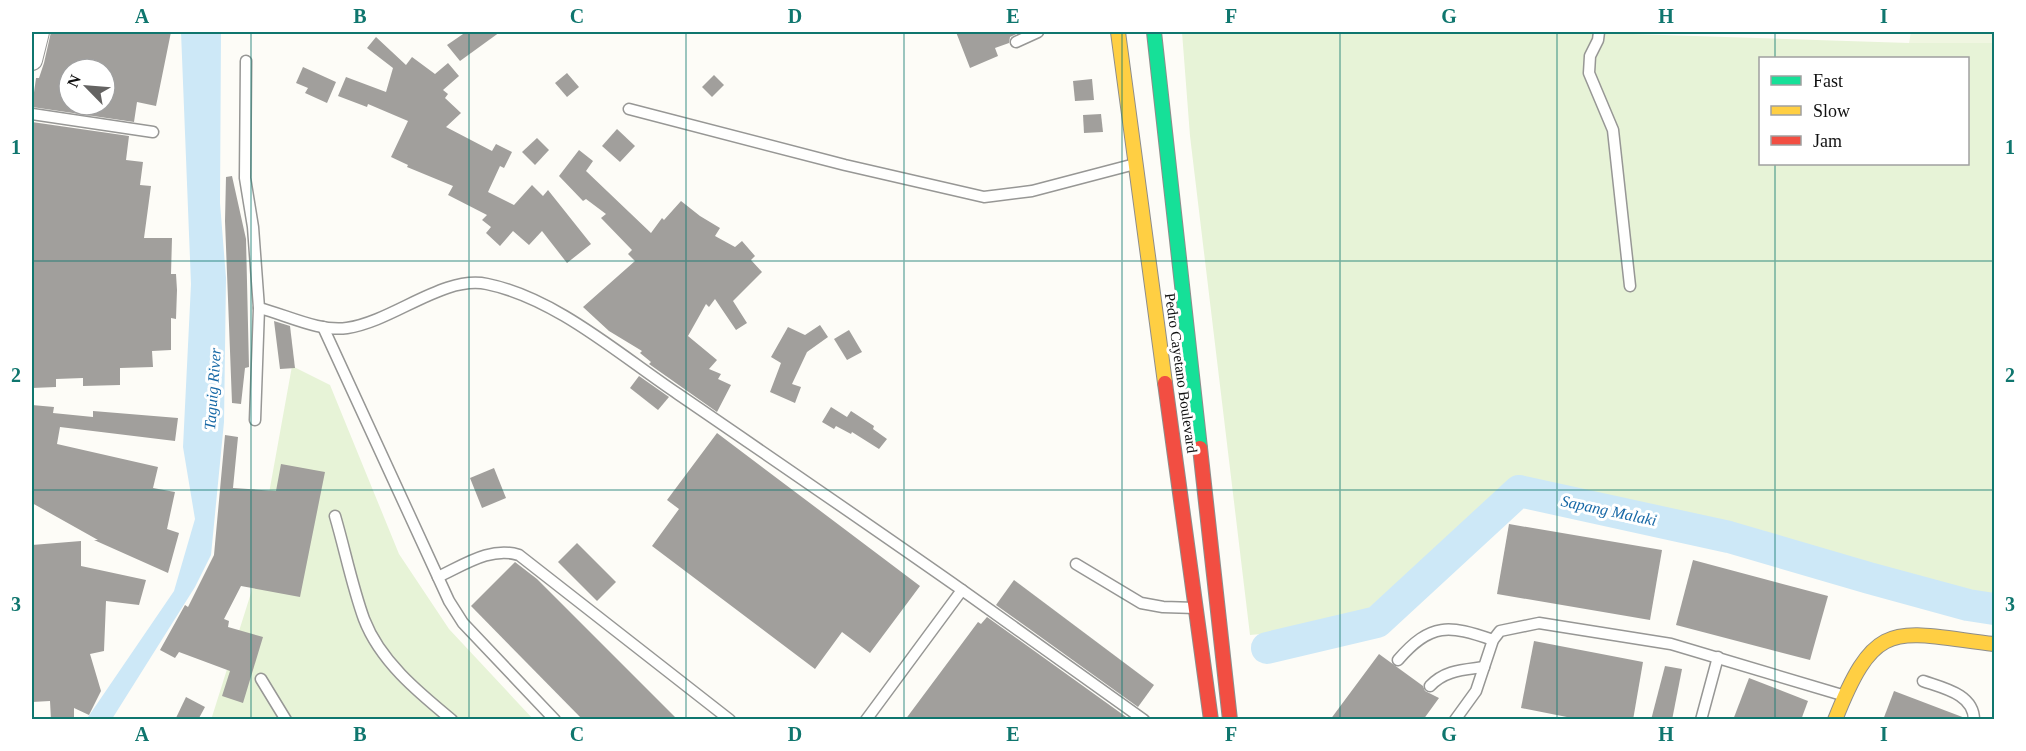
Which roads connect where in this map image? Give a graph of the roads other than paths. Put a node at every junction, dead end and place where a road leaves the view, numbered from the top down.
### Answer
1 (39, 32) edge
2 (1038, 32) edge
3 (1118, 32) edge
4 (1154, 32) edge
5 (1599, 32) edge
6 (1016, 42) dead end
7 (32, 60) edge
8 (246, 61) dead end
9 (629, 109) dead end
10 (32, 114) edge
11 (153, 132) dead end
12 (1135, 164) junction
13 (1630, 286) dead end
14 (259, 308) junction
15 (323, 327) junction
16 (255, 420) dead end
17 (335, 516) dead end
18 (1076, 564) dead end
19 (438, 578) junction
20 (962, 590) junction
21 (1196, 608) junction
22 (1493, 640) junction
23 (1995, 644) edge
24 (1718, 657) junction
25 (1398, 660) dead end
26 (1484, 667) junction
27 (261, 679) dead end
28 (1923, 681) dead end
29 (1430, 686) dead end
30 (1844, 696) junction
31 (286, 720) edge
32 (452, 720) edge
33 (555, 720) edge
34 (730, 720) edge
35 (866, 720) edge
36 (1144, 720) edge
37 (1211, 720) edge
38 (1230, 720) edge
39 (1455, 720) edge
40 (1701, 720) edge
41 (1835, 720) edge
42 (1974, 720) edge

1 - 7 street
2 - 6 lane
3 - 12 main road, Pedro Cayetano Boulevard
4 - 38 main road, Pedro Cayetano Boulevard
5 - 13 lane
8 - 14 lane
9 - 12 lane
10 - 11 lane
12 - 21 main road, Pedro Cayetano Boulevard
14 - 15 lane
14 - 16 lane
15 - 19 lane
15 - 20 lane
17 - 32 lane
18 - 21 lane
19 - 33 lane
19 - 34 lane
20 - 35 lane
20 - 36 lane
21 - 37 main road, Pedro Cayetano Boulevard
22 - 24 lane
22 - 25 lane
22 - 26 lane
23 - 30 main road
24 - 30 lane
24 - 40 lane
26 - 29 lane
26 - 39 lane
27 - 31 lane
28 - 42 lane
30 - 41 main road

